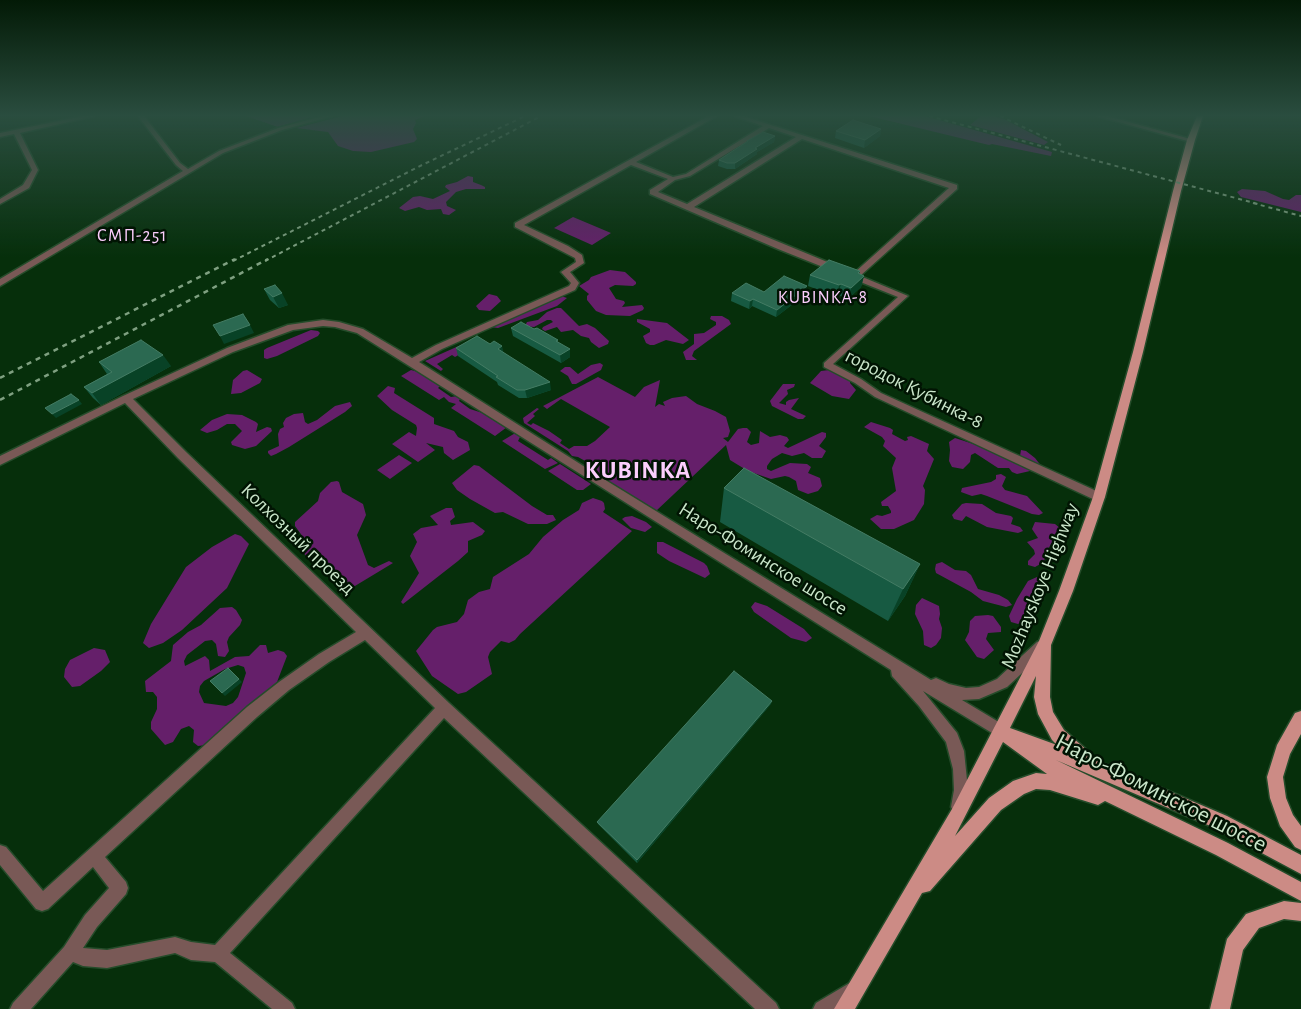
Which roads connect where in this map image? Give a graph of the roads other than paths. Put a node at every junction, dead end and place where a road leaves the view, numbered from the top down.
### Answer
1 (32, 163) edge
2 (177, 163) edge
3 (201, 163) edge
4 (628, 163) edge
5 (633, 163) edge
6 (707, 163) edge
7 (759, 163) edge
8 (881, 163) edge
9 (1185, 163) edge
10 (187, 171) junction
11 (673, 179) junction
12 (0, 202) edge
13 (688, 207) junction
14 (855, 276) junction
15 (0, 283) edge
16 (412, 362) junction
17 (126, 398) junction
18 (0, 460) edge
19 (1099, 497) junction
20 (366, 633) junction
21 (1045, 643) junction
22 (885, 660) junction
23 (444, 708) junction
24 (1301, 718) edge
25 (1002, 732) junction
26 (1104, 771) junction
27 (1138, 808) junction
28 (958, 815) junction
29 (1301, 841) edge
30 (0, 853) edge
31 (94, 856) junction
32 (1301, 865) edge
33 (1301, 892) edge
34 (904, 908) junction
35 (1301, 912) edge
36 (70, 953) junction
37 (218, 954) junction
38 (859, 986) junction
39 (18, 1009) edge
40 (286, 1009) edge
41 (770, 1009) edge
42 (822, 1009) edge
43 (844, 1009) edge
44 (1220, 1009) edge

1 - 12 street
2 - 10 street
3 - 10 street
4 - 16 street
5 - 11 street
6 - 11 street
7 - 13 street
8 - 14 street
9 - 19 main road, Mozhayskoye Highway
10 - 15 street
11 - 13 street, городок Кубинка-8
13 - 14 street, городок Кубинка-8
14 - 19 street, городок Кубинка-8
16 - 17 street, Наро-Фоминское шоссе
16 - 22 street, Наро-Фоминское шоссе
17 - 18 street
17 - 20 street, Колхозный проезд
19 - 21 main road, Mozhayskoye Highway
20 - 23 street, Колхозный проезд
20 - 31 street
21 - 22 street
21 - 25 main road, Mozhayskoye Highway
21 - 26 main road
22 - 25 street, Наро-Фоминское шоссе
22 - 28 street
23 - 37 street
23 - 41 street, Колхозный проезд
24 - 29 main road
25 - 26 main road, Наро-Фоминское шоссе
25 - 27 main road, Наро-Фоминское шоссе
25 - 28 main road, Mozhayskoye Highway
26 - 32 main road, Наро-Фоминское шоссе
27 - 33 main road, Наро-Фоминское шоссе
27 - 34 main road
28 - 34 main road, Mozhayskoye Highway
30 - 31 street
31 - 36 street
34 - 38 main road, Mozhayskoye Highway
35 - 44 main road
36 - 37 street
36 - 39 street
37 - 40 street
38 - 42 street
38 - 43 main road, Mozhayskoye Highway

